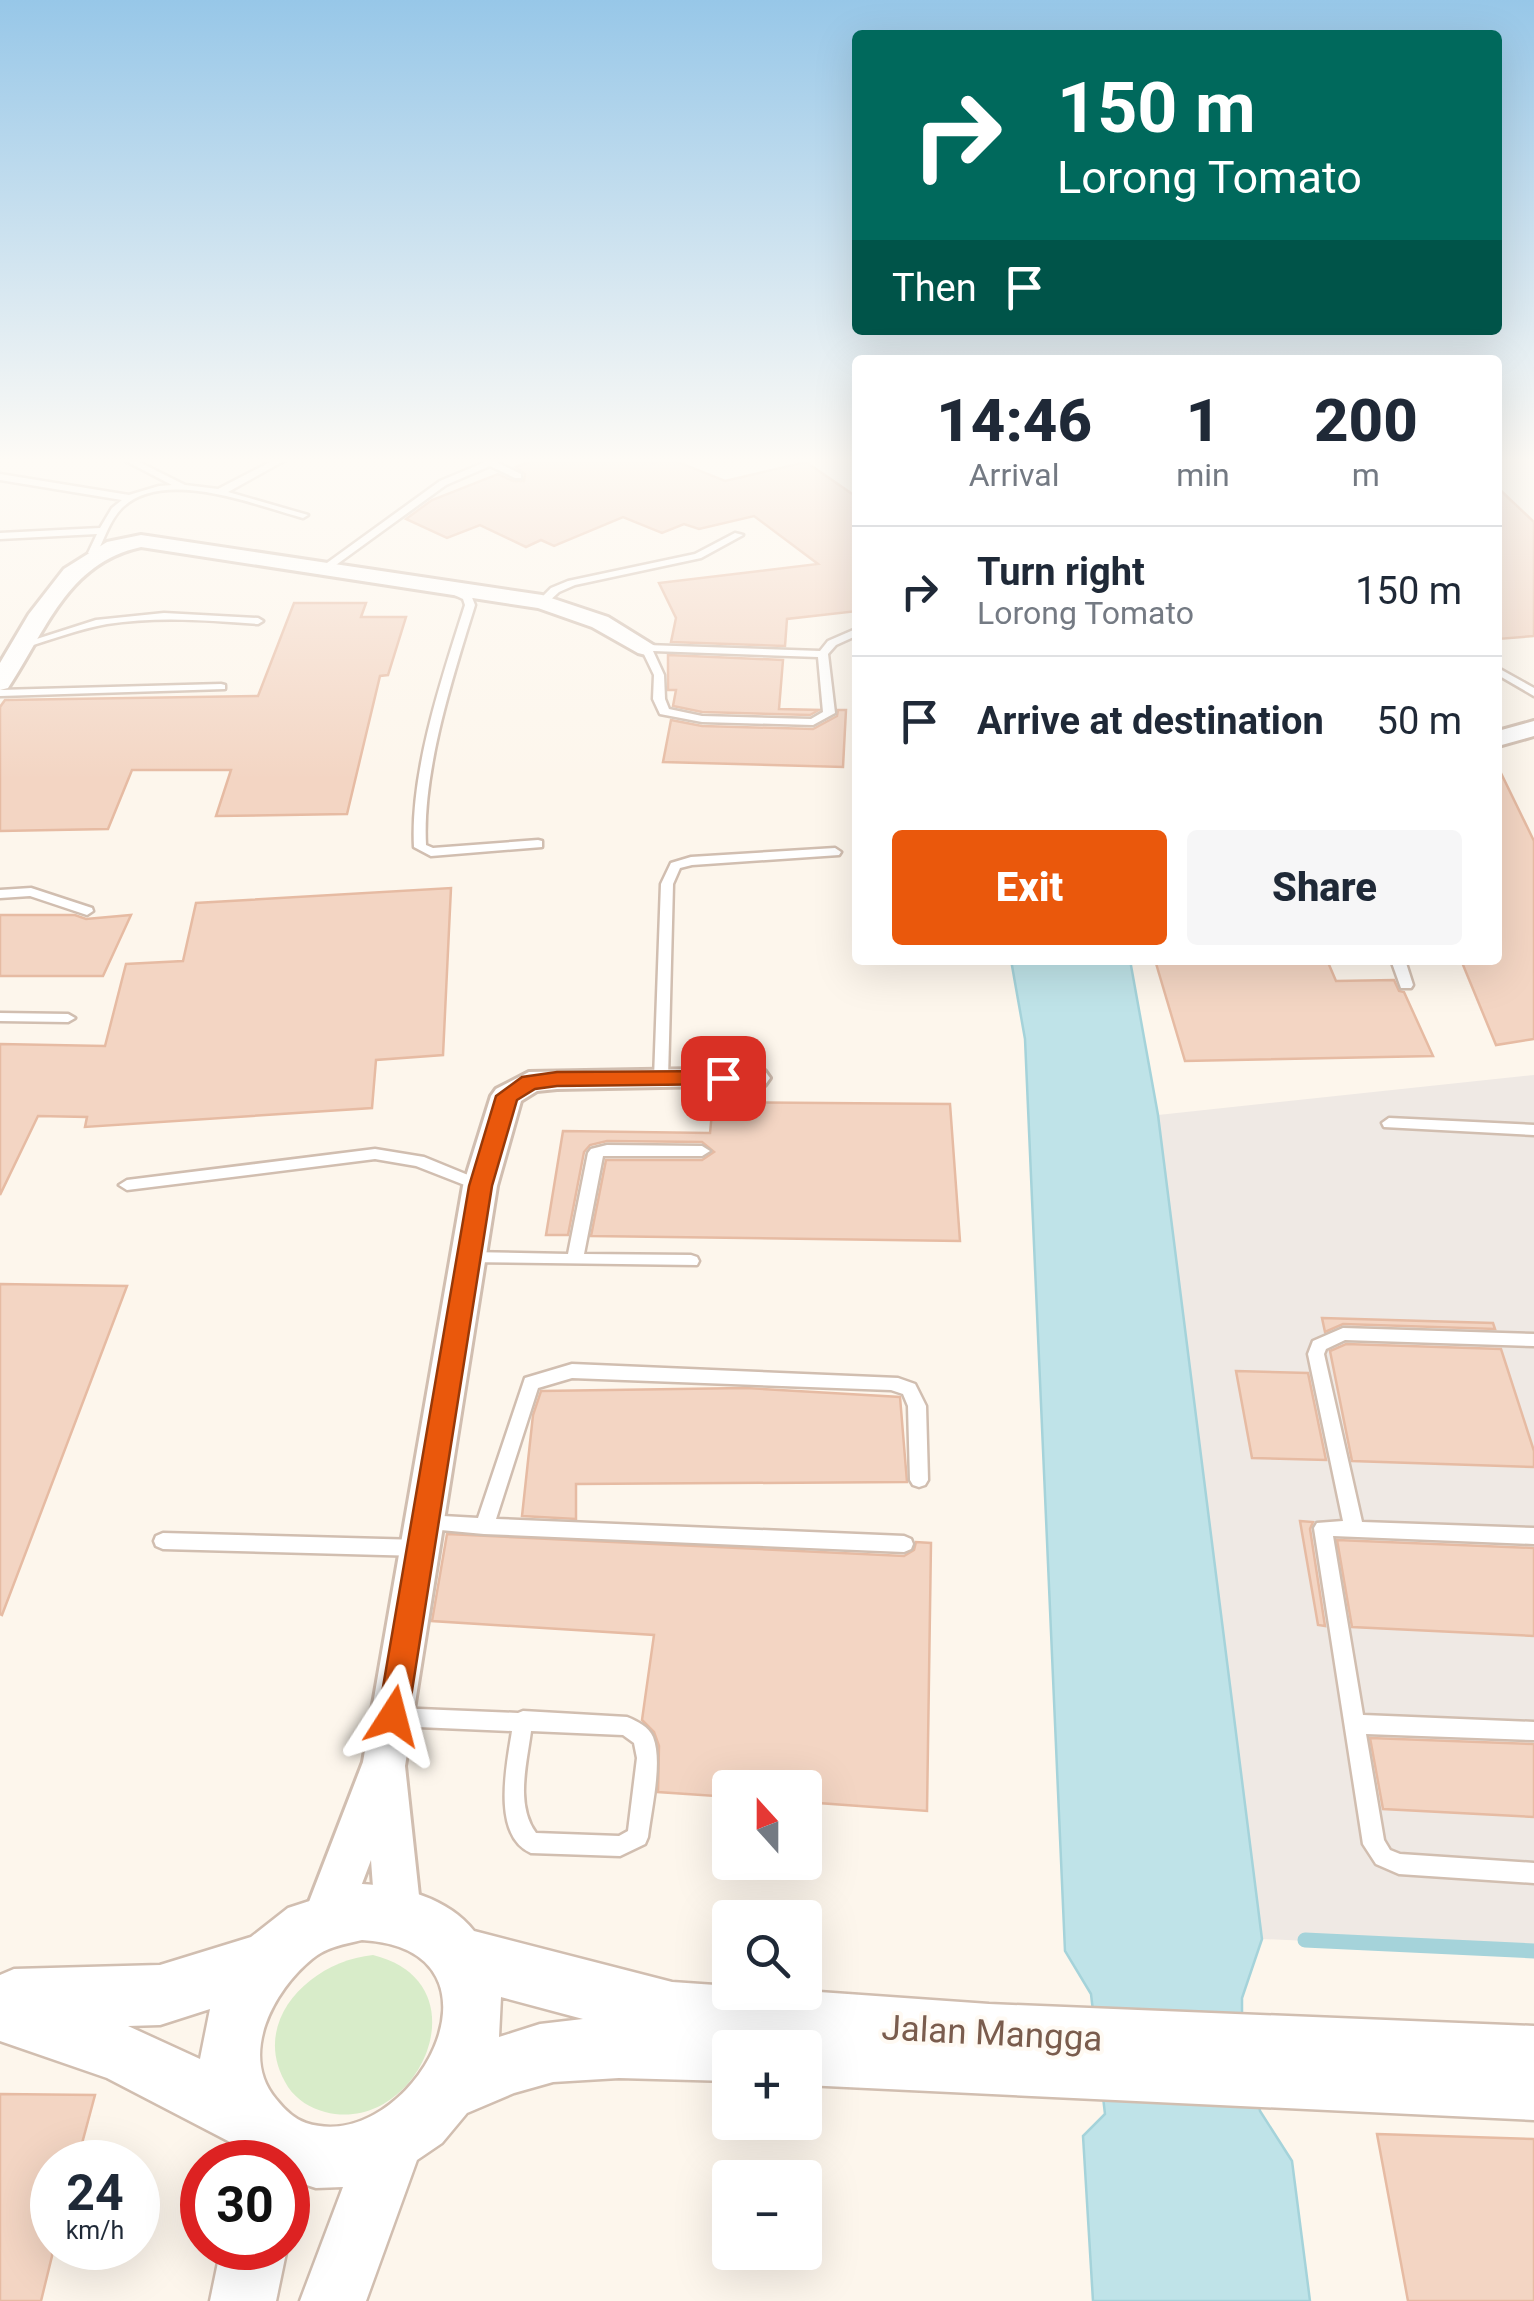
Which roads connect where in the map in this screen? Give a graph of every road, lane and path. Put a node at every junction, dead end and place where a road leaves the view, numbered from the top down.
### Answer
1 (78, 565) edge
2 (306, 565) edge
3 (329, 565) edge
4 (654, 565) edge
5 (325, 568) junction
6 (447, 588) junction
7 (542, 602) junction
8 (258, 621) dead end
9 (852, 635) edge
10 (23, 645) junction
11 (646, 648) junction
12 (824, 654) junction
13 (1502, 673) edge
14 (0, 683) edge
15 (220, 686) dead end
16 (0, 693) edge
17 (1534, 693) edge
18 (1534, 728) edge
19 (1502, 738) edge
20 (538, 844) dead end
21 (835, 852) dead end
22 (0, 894) edge
23 (87, 911) dead end
24 (1400, 965) edge
25 (1406, 984) dead end
26 (0, 1017) edge
27 (68, 1018) dead end
28 (754, 1078) dead end
29 (661, 1079) junction
30 (1390, 1123) dead end
31 (1534, 1130) edge
32 (702, 1151) dead end
33 (127, 1185) dead end
34 (480, 1186) junction
35 (468, 1258) junction
36 (575, 1258) junction
37 (691, 1261) dead end
38 (1534, 1340) edge
39 (919, 1480) dead end
40 (484, 1526) junction
41 (1354, 1529) junction
42 (422, 1536) junction
43 (1534, 1536) edge
44 (164, 1541) dead end
45 (904, 1544) dead end
46 (393, 1716) junction
47 (522, 1720) junction
48 (1353, 1724) junction
49 (1534, 1732) edge
50 (385, 1762) junction
51 (1534, 1873) edge
52 (398, 1914) junction
53 (326, 1920) junction
54 (458, 1956) junction
55 (267, 1961) junction
56 (0, 2000) edge
57 (0, 2011) edge
58 (989, 2049) junction
59 (712, 2050) edge
60 (822, 2054) edge
61 (1534, 2056) edge
62 (1361, 2066) junction
63 (451, 2088) junction
64 (1534, 2090) edge
65 (264, 2140) edge
66 (264, 2140) edge
67 (391, 2144) junction
68 (310, 2155) edge
69 (249, 2270) edge
70 (243, 2301) edge
71 (334, 2301) edge

1 - 10 street
2 - 5 street
3 - 5 lane
4 - 7 lane
5 - 6 street
6 - 7 street
6 - 20 lane
7 - 11 street
8 - 10 lane
9 - 12 lane
10 - 14 street
11 - 12 lane
11 - 12 lane
13 - 17 lane
15 - 16 lane
18 - 19 street
21 - 29 lane
22 - 23 lane
24 - 25 lane
26 - 27 lane
28 - 29 street
29 - 34 street
30 - 31 lane
32 - 36 lane
33 - 34 lane
34 - 35 street
35 - 36 lane
35 - 42 street
36 - 37 lane
38 - 41 lane
39 - 40 lane
40 - 42 lane
40 - 45 lane
41 - 43 lane
41 - 48 lane
42 - 44 lane
42 - 46 street
46 - 47 lane
46 - 50 street
47 - 47 lane
48 - 49 lane
48 - 51 lane
50 - 52 street
50 - 53 street
52 - 53 street
52 - 54 street, Jalan Mangga
53 - 55 street
54 - 58 street, Jalan Mangga
54 - 63 street
55 - 56 street
55 - 65 street
57 - 66 street
58 - 60 street, Jalan Mangga
58 - 62 street, Jalan Mangga
59 - 63 street
61 - 62 street, Jalan Mangga
62 - 64 street, Jalan Mangga
63 - 67 street
67 - 68 street
67 - 71 street
69 - 70 street

